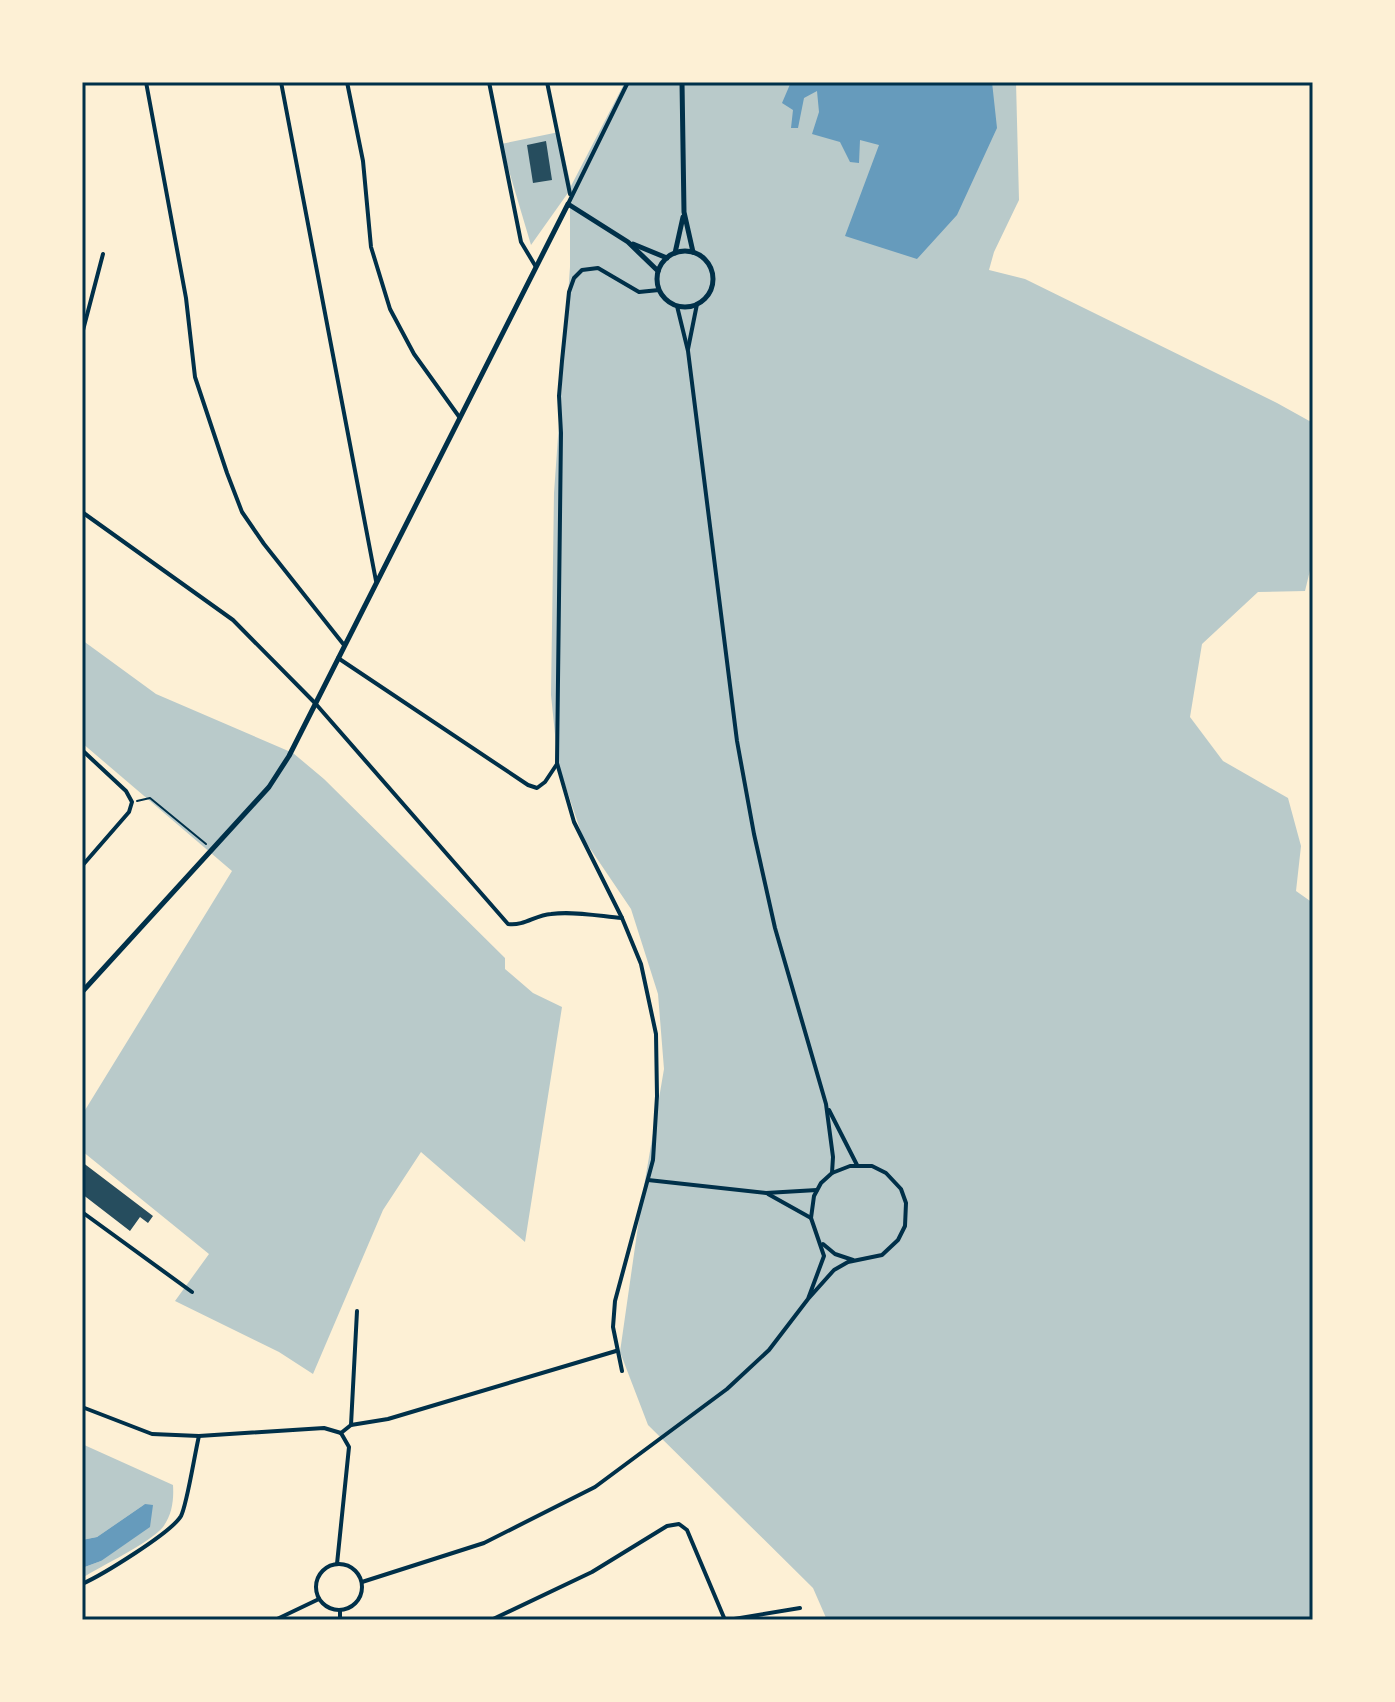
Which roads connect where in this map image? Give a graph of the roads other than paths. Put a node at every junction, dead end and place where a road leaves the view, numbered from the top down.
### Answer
1 (146, 82) edge
2 (281, 82) edge
3 (347, 82) edge
4 (489, 82) edge
5 (547, 82) edge
6 (628, 82) edge
7 (682, 82) edge
8 (570, 196) junction
9 (568, 204) junction
10 (684, 212) junction
11 (628, 242) junction
12 (675, 253) junction
13 (694, 253) junction
14 (103, 254) dead end
15 (667, 258) junction
16 (536, 267) junction
17 (658, 271) junction
18 (659, 290) junction
19 (697, 304) junction
20 (677, 306) junction
21 (82, 334) edge
22 (688, 351) junction
23 (460, 418) junction
24 (82, 512) edge
25 (376, 581) junction
26 (344, 645) junction
27 (338, 658) junction
28 (315, 703) junction
29 (82, 750) edge
30 (557, 763) junction
31 (82, 866) edge
32 (622, 918) junction
33 (82, 992) edge
34 (826, 1104) junction
35 (857, 1165) junction
36 (832, 1173) junction
37 (648, 1180) junction
38 (817, 1190) junction
39 (766, 1193) junction
40 (82, 1212) edge
41 (811, 1218) junction
42 (821, 1242) junction
43 (860, 1260) junction
44 (192, 1292) dead end
45 (808, 1299) junction
46 (357, 1311) dead end
47 (616, 1351) junction
48 (622, 1371) dead end
49 (82, 1407) edge
50 (351, 1425) junction
51 (341, 1433) junction
52 (199, 1436) junction
53 (337, 1564) junction
54 (362, 1582) junction
55 (82, 1584) edge
56 (319, 1599) junction
57 (800, 1608) dead end
58 (340, 1610) junction
59 (275, 1620) edge
60 (340, 1620) edge
61 (491, 1620) edge
62 (726, 1620) edge

1 - 26 street
2 - 25 street
3 - 23 street
4 - 16 street
5 - 8 street
6 - 8 street
7 - 10 main road
8 - 9 street
9 - 11 main road
9 - 16 main road
10 - 12 main road
10 - 13 main road
11 - 15 main road
11 - 17 main road
12 - 13 main road
12 - 15 main road
13 - 19 main road
14 - 21 street
15 - 17 main road
16 - 23 main road
17 - 18 main road
18 - 20 main road
18 - 30 street
19 - 20 main road
19 - 22 street
20 - 22 street
22 - 34 street
23 - 25 main road
24 - 28 street
25 - 26 main road
26 - 27 main road
27 - 28 main road
27 - 30 street
28 - 32 street
28 - 33 main road
29 - 31 street
30 - 32 street
32 - 37 street
34 - 35 street
34 - 36 street
35 - 36 street
35 - 43 street
36 - 38 street
37 - 39 street
37 - 47 street
38 - 39 street
38 - 41 street
39 - 41 street
40 - 44 street
41 - 42 street
42 - 43 street
42 - 45 street
43 - 45 street
45 - 54 street
46 - 50 street
47 - 48 street
47 - 50 street
49 - 52 street
50 - 51 street
51 - 52 street
51 - 53 street
52 - 55 street
53 - 54 street
53 - 56 street
54 - 58 street
56 - 58 street
56 - 59 street
57 - 62 street
58 - 60 street
61 - 62 street

